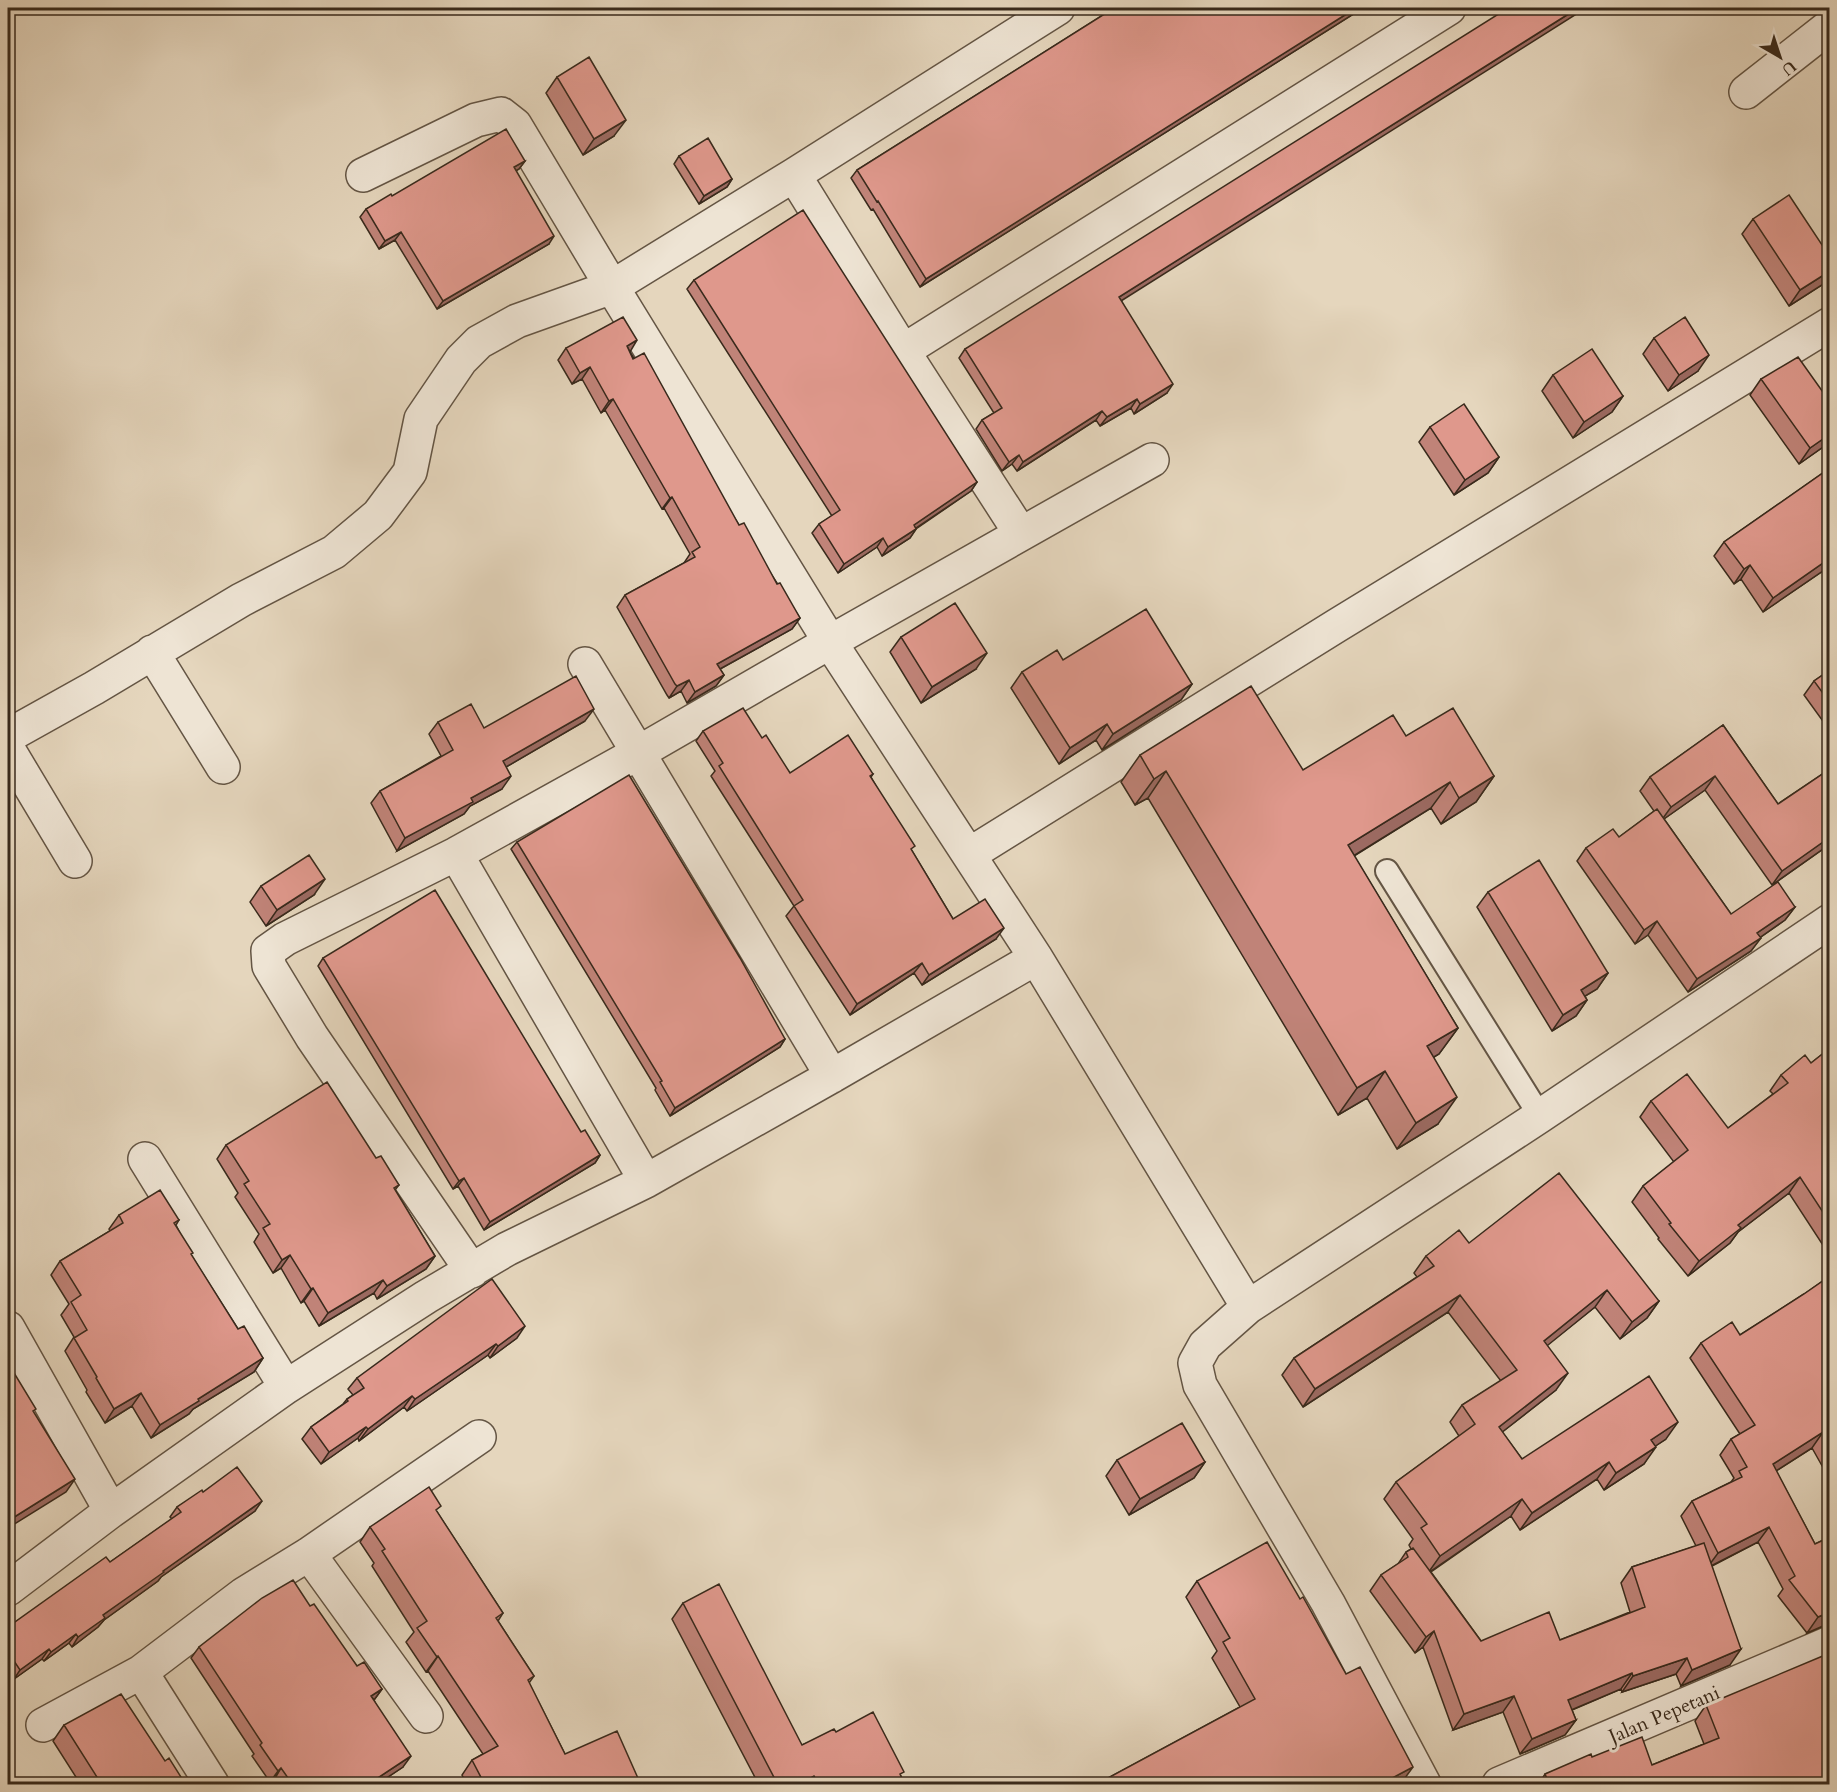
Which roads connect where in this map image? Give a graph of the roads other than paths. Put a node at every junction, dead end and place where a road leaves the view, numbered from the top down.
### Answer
1 (1058, 8) edge
2 (1449, 8) edge
3 (1830, 26) edge
4 (1746, 92) dead end
5 (363, 175) dead end
6 (794, 175) junction
7 (612, 287) junction
8 (1830, 324) edge
9 (903, 351) junction
10 (1152, 460) dead end
11 (1021, 534) junction
12 (831, 642) junction
13 (152, 652) junction
14 (585, 664) dead end
15 (8, 736) edge
16 (8, 749) edge
17 (638, 753) junction
18 (223, 767) dead end
19 (456, 854) junction
20 (970, 854) junction
21 (75, 861) dead end
22 (1387, 871) dead end
23 (1830, 921) edge
24 (1036, 957) junction
25 (832, 1076) junction
26 (1540, 1116) junction
27 (145, 1159) dead end
28 (646, 1180) junction
29 (472, 1271) junction
30 (1248, 1307) junction
31 (8, 1328) edge
32 (286, 1387) junction
33 (479, 1437) dead end
34 (111, 1511) junction
35 (309, 1554) junction
36 (8, 1589) edge
37 (1830, 1643) edge
38 (141, 1672) junction
39 (426, 1716) dead end
40 (43, 1725) dead end
41 (212, 1785) edge
42 (1424, 1785) edge
43 (1499, 1785) edge

1 - 6 street
2 - 9 street
3 - 4 street
5 - 7 street
6 - 7 street
6 - 9 street
7 - 12 street
7 - 13 street
8 - 20 street
9 - 11 street
10 - 11 street
11 - 12 street
12 - 17 street
12 - 20 street
13 - 15 street
13 - 18 street
14 - 17 street
16 - 21 street
17 - 19 street
17 - 25 street
19 - 28 street
19 - 29 street
20 - 24 street
22 - 26 lane
23 - 26 street
24 - 25 street
24 - 30 street
25 - 28 street
26 - 30 street
27 - 32 street
28 - 29 street
29 - 32 street
30 - 42 street
31 - 34 street
32 - 34 street
33 - 35 street
34 - 36 street
35 - 38 street
35 - 39 street
37 - 43 street, Jalan Pepetani
38 - 40 street
38 - 41 street

